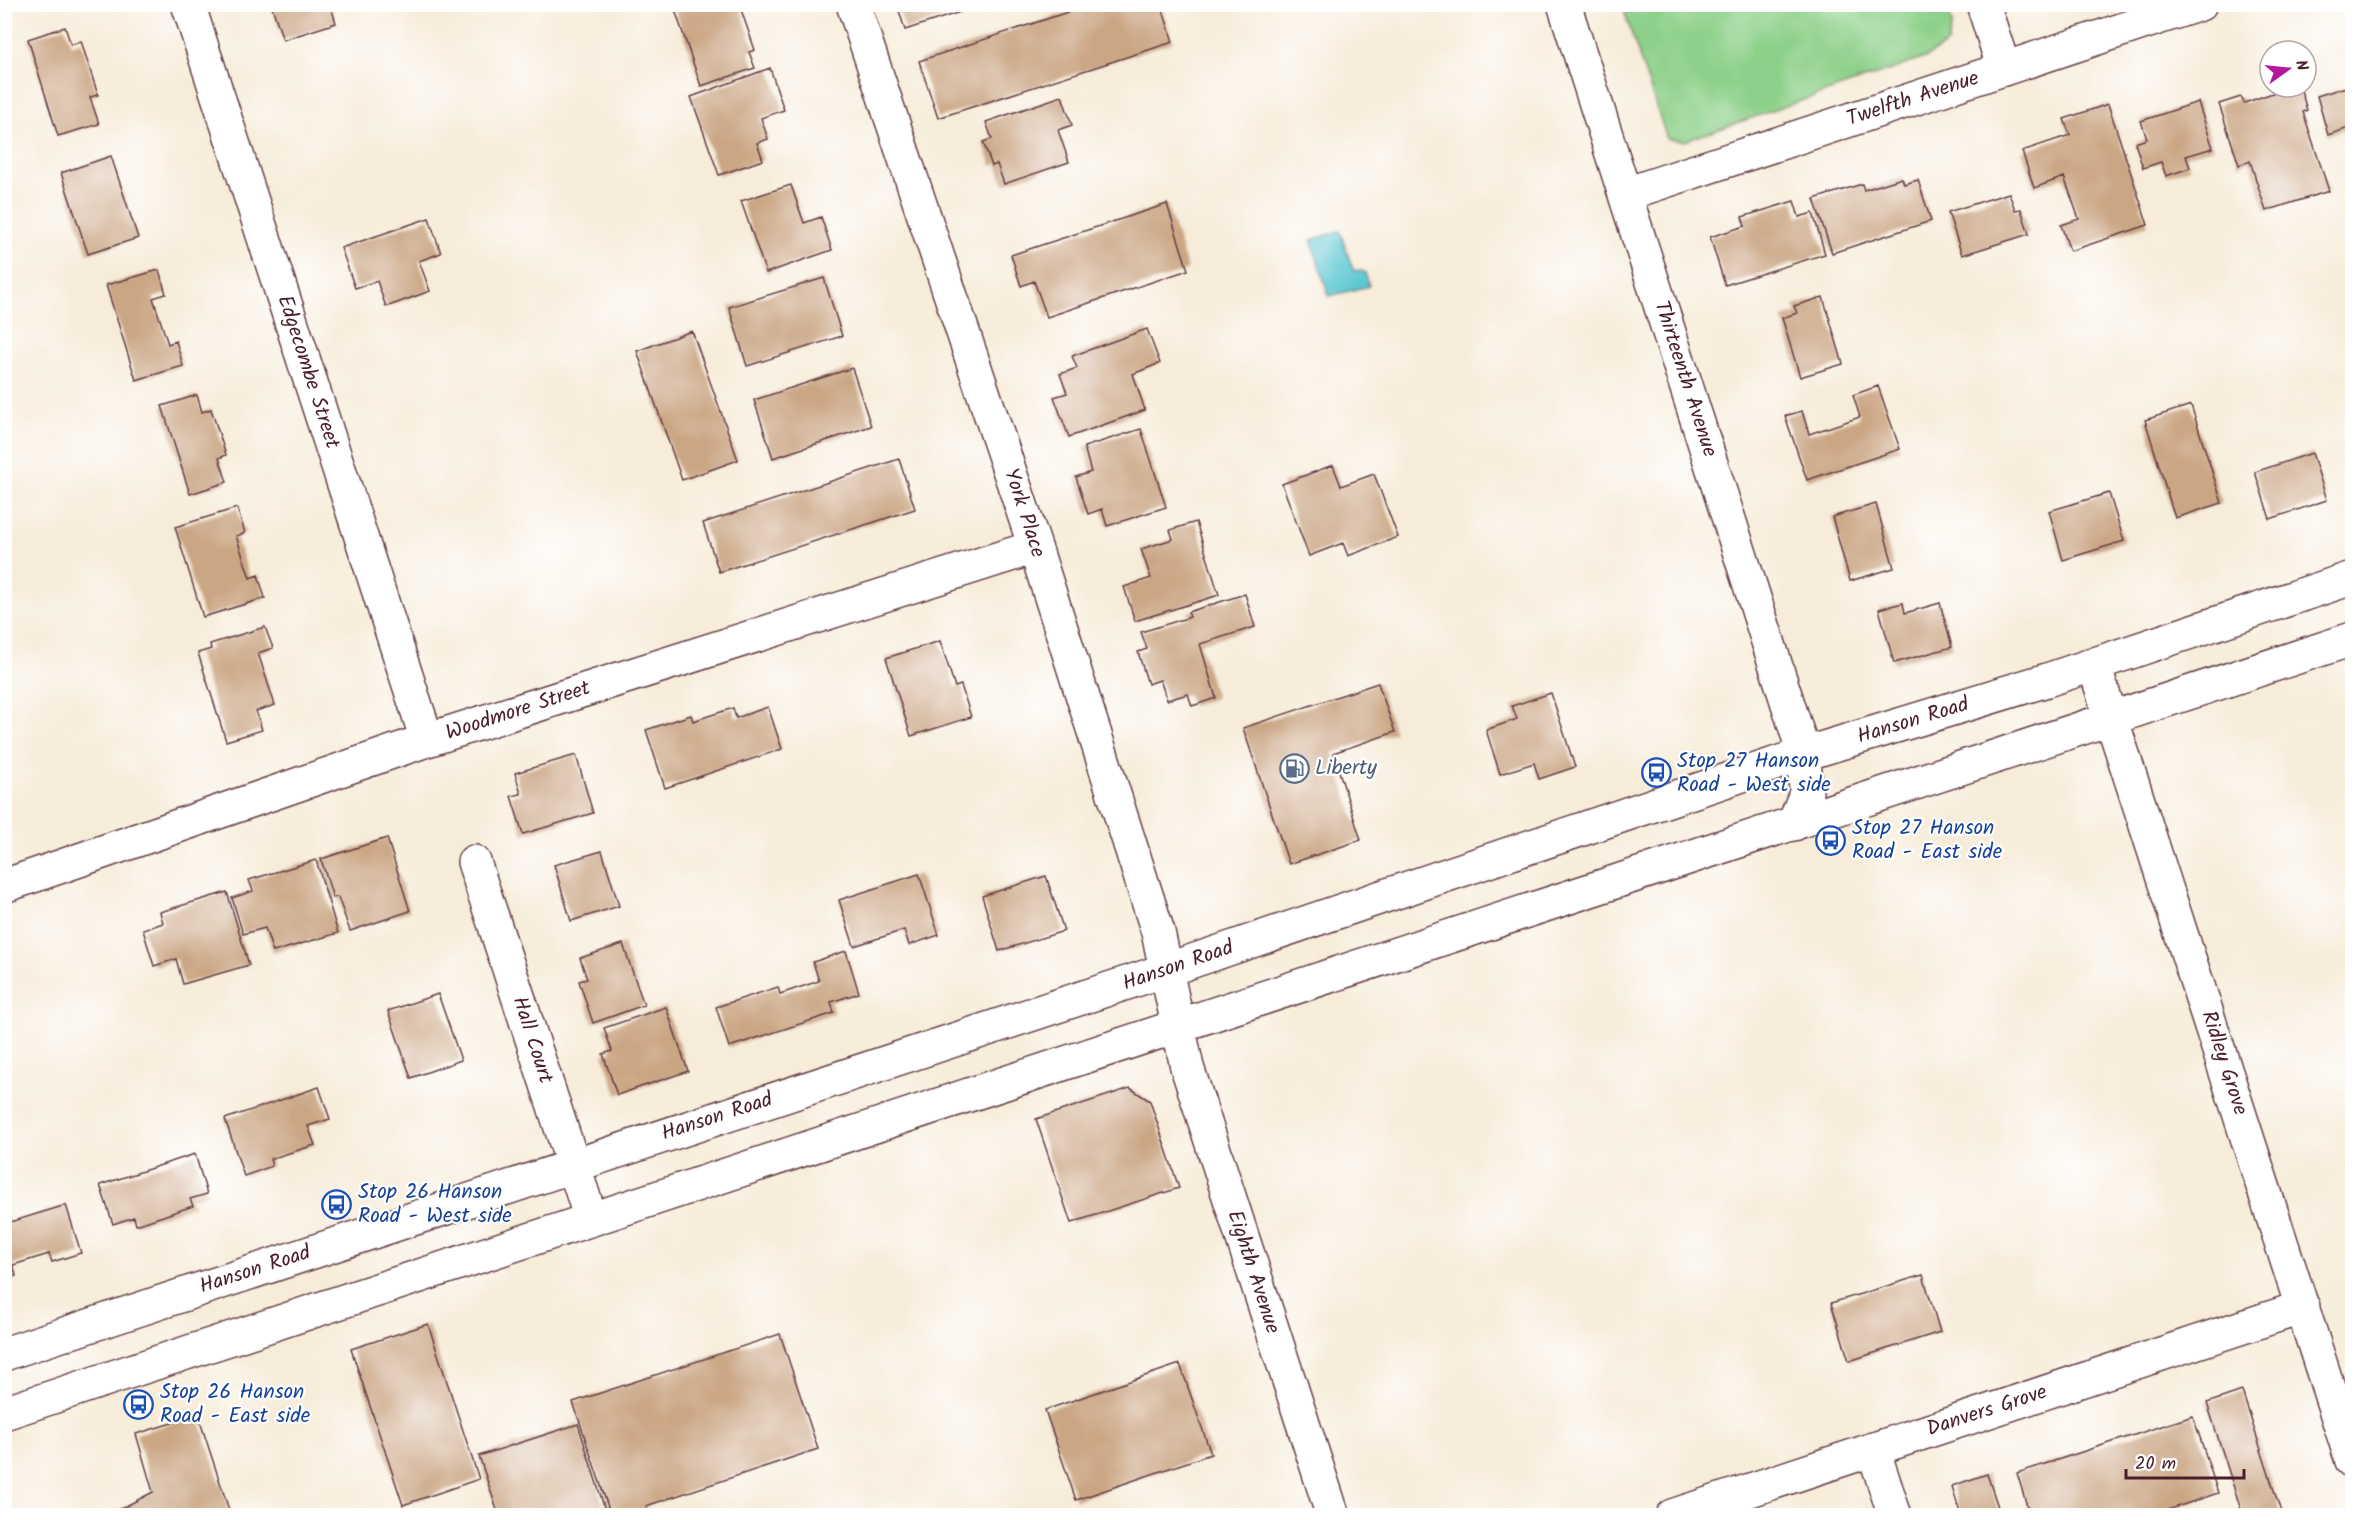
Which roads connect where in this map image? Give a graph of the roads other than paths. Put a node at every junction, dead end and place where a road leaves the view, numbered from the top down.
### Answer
1 (188, 4) edge
2 (853, 4) edge
3 (1564, 4) edge
4 (1983, 4) edge
5 (2200, 4) edge
6 (2004, 69) junction
7 (1626, 194) junction
8 (1035, 547) junction
9 (2352, 578) edge
10 (2352, 639) edge
11 (2094, 665) junction
12 (2112, 719) junction
13 (427, 740) junction
14 (1804, 754) junction
15 (1794, 824) junction
16 (474, 862) dead end
17 (4, 886) edge
18 (1166, 970) junction
19 (1177, 1027) junction
20 (573, 1164) junction
21 (591, 1219) junction
22 (2303, 1307) junction
23 (4, 1354) edge
24 (4, 1413) edge
25 (1873, 1449) junction
26 (2352, 1461) edge
27 (1333, 1515) edge
28 (1672, 1515) edge
29 (1895, 1515) edge

1 - 13 street, Edgecombe Street
2 - 8 street, York Place
3 - 7 street, Thirteenth Avenue
4 - 6 street
5 - 6 street, Twelfth Avenue
6 - 7 street, Twelfth Avenue
7 - 14 street, Thirteenth Avenue
8 - 13 street, Woodmore Street
8 - 18 street, York Place
9 - 11 street, Hanson Road
10 - 12 street
11 - 12 street, Ridley Grove
11 - 14 street, Hanson Road
12 - 15 street
12 - 22 street, Ridley Grove
13 - 17 street, Woodmore Street
14 - 15 street, Thirteenth Avenue
14 - 18 street, Hanson Road
15 - 19 street
16 - 20 street, Hall Court
18 - 19 street, York Place
18 - 20 street, Hanson Road
19 - 21 street
19 - 27 street, Eighth Avenue
20 - 21 street, Hall Court
20 - 23 street, Hanson Road
21 - 24 street
22 - 25 street, Danvers Grove
22 - 26 street, Ridley Grove
25 - 28 street, Danvers Grove
25 - 29 street

